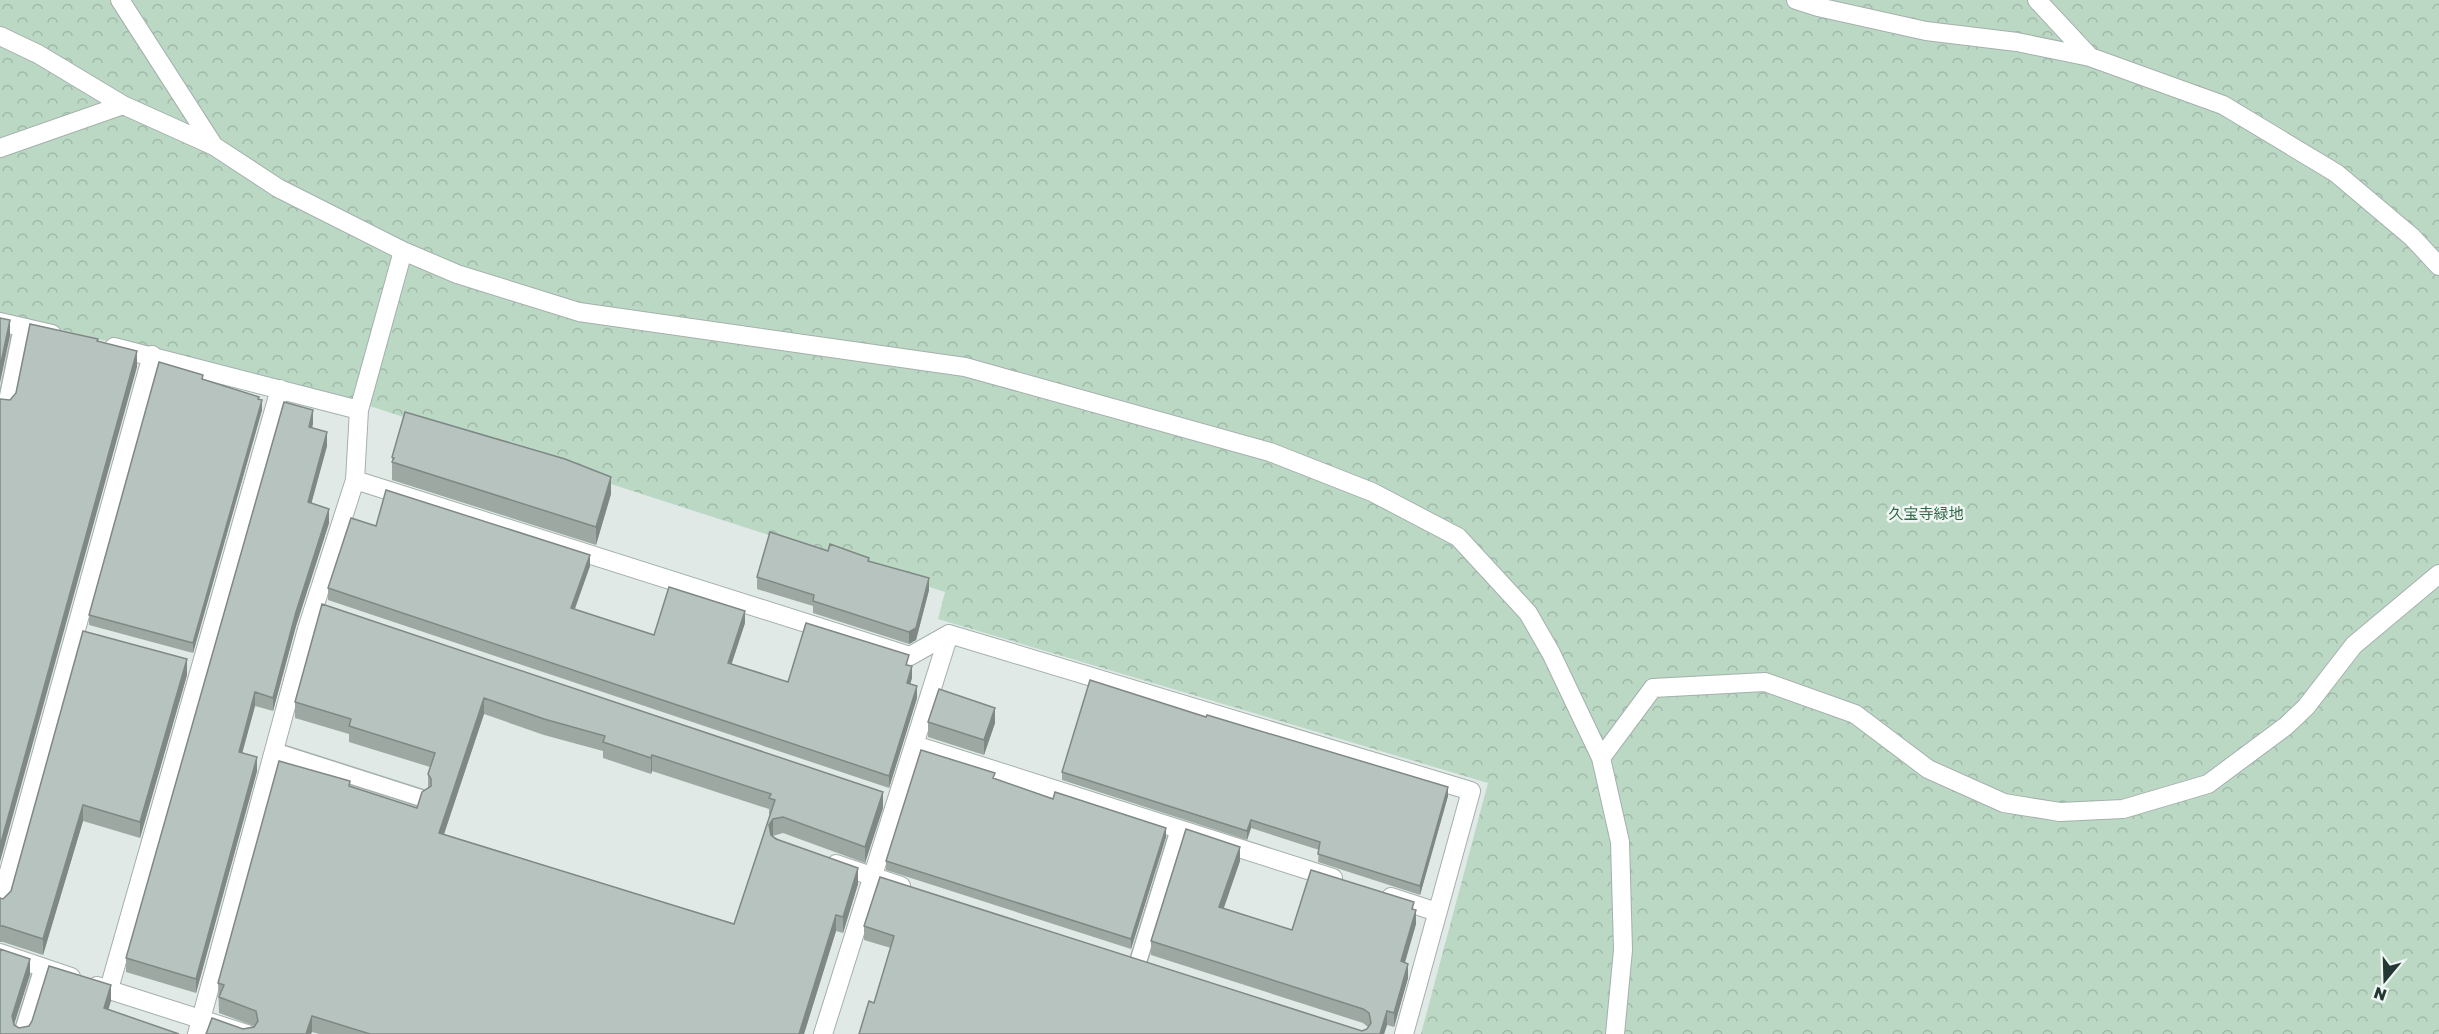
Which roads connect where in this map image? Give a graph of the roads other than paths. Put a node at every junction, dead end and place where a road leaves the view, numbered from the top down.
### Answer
1 (120, 0) edge
2 (1796, 0) edge
3 (2037, 0) edge
4 (0, 36) edge
5 (2090, 57) junction
6 (123, 105) junction
7 (214, 146) junction
8 (0, 148) edge
9 (403, 251) junction
10 (2439, 266) edge
11 (0, 322) edge
12 (22, 327) junction
13 (65, 336) edge
14 (98, 343) edge
15 (152, 355) junction
16 (280, 389) junction
17 (0, 405) edge
18 (359, 410) junction
19 (355, 480) junction
20 (2439, 574) edge
21 (75, 633) junction
22 (950, 634) junction
23 (98, 639) edge
24 (915, 745) junction
25 (274, 751) junction
26 (1601, 758) junction
27 (421, 798) edge
28 (1179, 829) junction
29 (821, 858) edge
30 (872, 877) junction
31 (1347, 883) edge
32 (1370, 890) edge
33 (917, 891) edge
34 (0, 904) edge
35 (1437, 912) junction
36 (0, 954) edge
37 (1116, 955) edge
38 (1138, 962) junction
39 (43, 967) junction
40 (1160, 969) edge
41 (109, 989) junction
42 (199, 1027) edge
43 (22, 1034) edge
44 (247, 1034) edge
45 (822, 1034) edge
46 (1404, 1034) edge
47 (1616, 1034) edge

1 - 7 street
2 - 5 street
3 - 5 street
4 - 6 street
5 - 10 street
6 - 7 street
6 - 8 street
7 - 9 street
9 - 18 street
9 - 26 street
11 - 12 street
12 - 13 street
12 - 17 lane
14 - 15 street
15 - 16 street
15 - 21 street
16 - 18 street
16 - 41 street
18 - 19 street
19 - 22 street
19 - 25 street
20 - 26 street
21 - 23 street
21 - 34 street
22 - 24 street
22 - 35 street
24 - 28 street
24 - 30 street
25 - 27 lane
25 - 42 street
26 - 47 street
28 - 31 street
28 - 38 lane
29 - 30 street
30 - 33 street
30 - 45 street
32 - 35 street
35 - 46 street
36 - 39 street
37 - 38 street
38 - 40 street
39 - 41 street
39 - 43 lane
41 - 42 street
42 - 44 street

